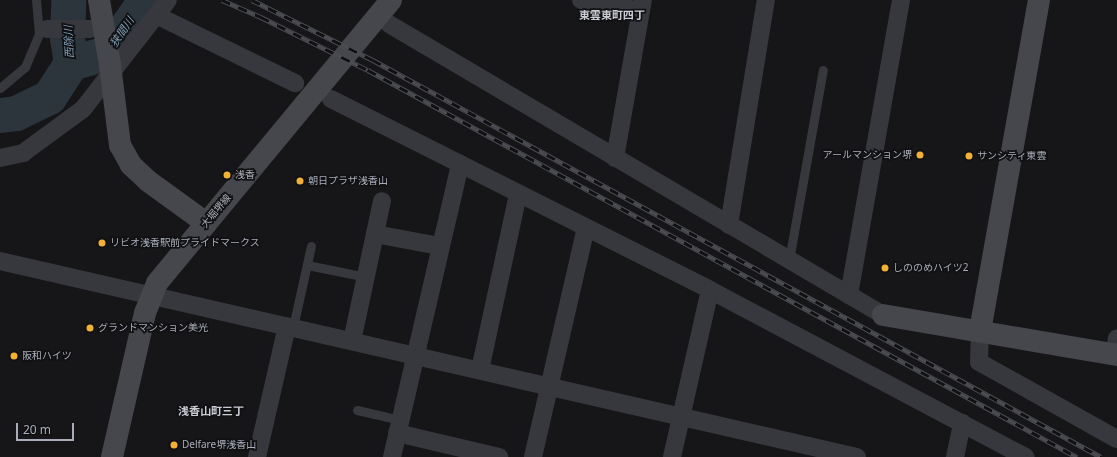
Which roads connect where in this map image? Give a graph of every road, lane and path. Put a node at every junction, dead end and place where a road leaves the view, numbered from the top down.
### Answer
1 (36, 0) edge
2 (99, 0) edge
3 (168, 0) edge
4 (390, 0) edge
5 (581, 0) edge
6 (766, 0) edge
7 (901, 0) edge
8 (1039, 0) edge
9 (642, 6) edge
10 (156, 15) junction
11 (389, 24) dead end
12 (47, 29) dead end
13 (90, 29) dead end
14 (110, 61) junction
15 (823, 70) dead end
16 (295, 83) dead end
17 (0, 88) edge
18 (331, 98) dead end
19 (0, 158) edge
20 (615, 158) junction
21 (460, 164) junction
22 (518, 194) junction
23 (382, 201) dead end
24 (206, 223) junction
25 (729, 225) junction
26 (586, 228) junction
27 (375, 234) junction
28 (311, 246) dead end
29 (440, 246) junction
30 (789, 260) junction
31 (0, 261) edge
32 (306, 265) junction
33 (366, 277) junction
34 (710, 290) junction
35 (151, 295) junction
36 (849, 295) junction
37 (883, 315) joint
38 (290, 326) junction
39 (980, 331) junction
40 (352, 341) junction
41 (1116, 349) edge
42 (416, 356) junction
43 (480, 370) junction
44 (550, 386) junction
45 (356, 410) dead end
46 (682, 416) junction
47 (962, 423) junction
48 (399, 427) junction
49 (1117, 439) edge
50 (811, 452) edge
51 (112, 457) edge
52 (257, 457) edge
53 (392, 457) edge
54 (499, 457) edge
55 (533, 457) edge
56 (672, 457) edge
57 (858, 457) edge
58 (955, 457) edge
59 (1026, 457) edge

1 - 17 lane
2 - 14 street
3 - 10 street
4 - 24 street, 大堀堺線
5 - 9 street
6 - 25 street
7 - 36 street
8 - 39 street
9 - 20 street
10 - 14 street
10 - 16 street
11 - 20 street
12 - 13 street
14 - 19 street
14 - 24 street
15 - 30 lane
18 - 21 street
20 - 25 street
21 - 22 street
21 - 29 street
22 - 26 street
22 - 43 street
23 - 27 street
24 - 35 street, 大堀堺線
25 - 30 street
26 - 34 street
26 - 44 street
27 - 29 street
27 - 33 street
28 - 32 lane
29 - 42 street
30 - 36 street
31 - 35 street
32 - 33 lane
32 - 38 lane
33 - 40 street
34 - 46 street
34 - 47 street
35 - 38 street
35 - 51 street, 大堀堺線
36 - 37 street
37 - 39 street
38 - 40 street
38 - 52 street
39 - 41 street
39 - 49 street
40 - 42 street
42 - 43 street
42 - 48 street
43 - 44 street
44 - 46 street
44 - 55 street
45 - 48 lane
46 - 50 street
46 - 56 street
47 - 58 street
47 - 59 street
48 - 53 street
48 - 54 street
50 - 57 street

